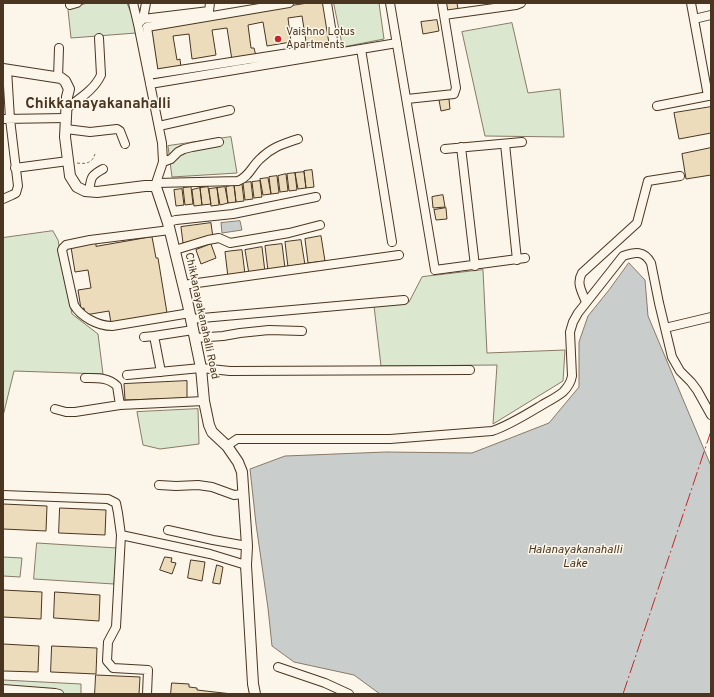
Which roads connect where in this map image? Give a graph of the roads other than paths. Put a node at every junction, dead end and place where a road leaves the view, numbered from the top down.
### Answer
1 (133, 3) edge
2 (146, 3) edge
3 (210, 3) edge
4 (289, 3) edge
5 (327, 3) edge
6 (390, 3) edge
7 (442, 3) edge
8 (521, 3) edge
9 (691, 3) edge
10 (444, 15) junction
11 (711, 16) edge
12 (694, 19) junction
13 (140, 21) junction
14 (99, 38) dead end
15 (397, 43) junction
16 (59, 48) dead end
17 (361, 49) junction
18 (147, 53) junction
19 (5, 69) edge
20 (58, 78) junction
21 (150, 84) junction
22 (710, 96) edge
23 (407, 99) junction
24 (657, 106) dead end
25 (67, 108) junction
26 (230, 110) dead end
27 (66, 118) junction
28 (6, 119) edge
29 (159, 126) junction
30 (66, 129) junction
31 (298, 139) dead end
32 (219, 142) dead end
33 (522, 142) dead end
34 (125, 144) dead end
35 (505, 144) junction
36 (461, 147) junction
37 (445, 149) dead end
38 (68, 162) junction
39 (163, 162) junction
40 (15, 168) junction
41 (103, 169) dead end
42 (680, 176) dead end
43 (156, 185) junction
44 (89, 192) junction
45 (316, 197) dead end
46 (3, 199) edge
47 (320, 225) dead end
48 (169, 226) junction
49 (392, 242) dead end
50 (175, 250) junction
51 (399, 255) dead end
52 (475, 266) junction
53 (183, 285) junction
54 (404, 300) dead end
55 (586, 302) junction
56 (190, 316) junction
57 (711, 317) edge
58 (665, 328) junction
59 (302, 331) dead end
60 (194, 334) junction
61 (154, 336) junction
62 (144, 337) dead end
63 (201, 368) junction
64 (470, 370) dead end
65 (160, 372) junction
66 (127, 375) dead end
67 (85, 378) dead end
68 (204, 400) junction
69 (120, 405) junction
70 (55, 409) dead end
71 (711, 415) edge
72 (226, 446) junction
73 (159, 485) dead end
74 (243, 494) junction
75 (3, 495) edge
76 (168, 530) dead end
77 (121, 535) junction
78 (247, 546) junction
79 (246, 565) junction
80 (278, 667) dead end
81 (3, 689) edge
82 (59, 694) edge
83 (147, 694) edge
84 (255, 694) edge
85 (348, 694) edge

1 - 13 street
2 - 13 street
3 - 13 street
4 - 18 street
5 - 18 street
6 - 15 street
7 - 10 street
8 - 10 street
9 - 12 street
10 - 23 street
11 - 12 street
12 - 22 street
13 - 18 street
14 - 25 street
15 - 17 street
15 - 23 street
16 - 20 street
17 - 21 street
17 - 49 street
18 - 21 street
19 - 20 main road
19 - 28 street
20 - 25 main road
21 - 29 street
22 - 24 street
23 - 52 street
25 - 27 main road
26 - 29 street
27 - 28 street
27 - 30 main road
28 - 40 street
29 - 39 street
30 - 34 street
30 - 38 main road
31 - 43 street
32 - 39 street
33 - 35 street
35 - 36 street
35 - 52 street
36 - 37 street
36 - 52 street
38 - 40 street
38 - 44 main road
39 - 43 street
40 - 46 street
41 - 44 street
42 - 55 street
43 - 44 main road
43 - 48 main road, Chikkanayakanahalli Road
45 - 48 street
47 - 50 street
48 - 50 main road, Chikkanayakanahalli Road
48 - 56 street
50 - 53 main road, Chikkanayakanahalli Road
51 - 53 street
53 - 56 main road, Chikkanayakanahalli Road
54 - 56 street
55 - 58 street
55 - 72 street
56 - 60 main road, Chikkanayakanahalli Road
57 - 58 street
58 - 71 street
59 - 60 street
60 - 61 street
60 - 63 main road, Chikkanayakanahalli Road
61 - 62 street
61 - 65 street
63 - 64 street
63 - 65 street
63 - 68 main road, Chikkanayakanahalli Road
65 - 66 street
67 - 69 street
68 - 69 street
68 - 72 main road, Chikkanayakanahalli Road
69 - 70 street
72 - 74 main road, Chikkanayakanahalli Road
73 - 74 street
74 - 78 main road, Chikkanayakanahalli Road
75 - 77 street
76 - 78 street
77 - 79 street
77 - 83 street
78 - 79 main road, Chikkanayakanahalli Road
79 - 84 main road, Chikkanayakanahalli Road
80 - 85 street
81 - 82 street

